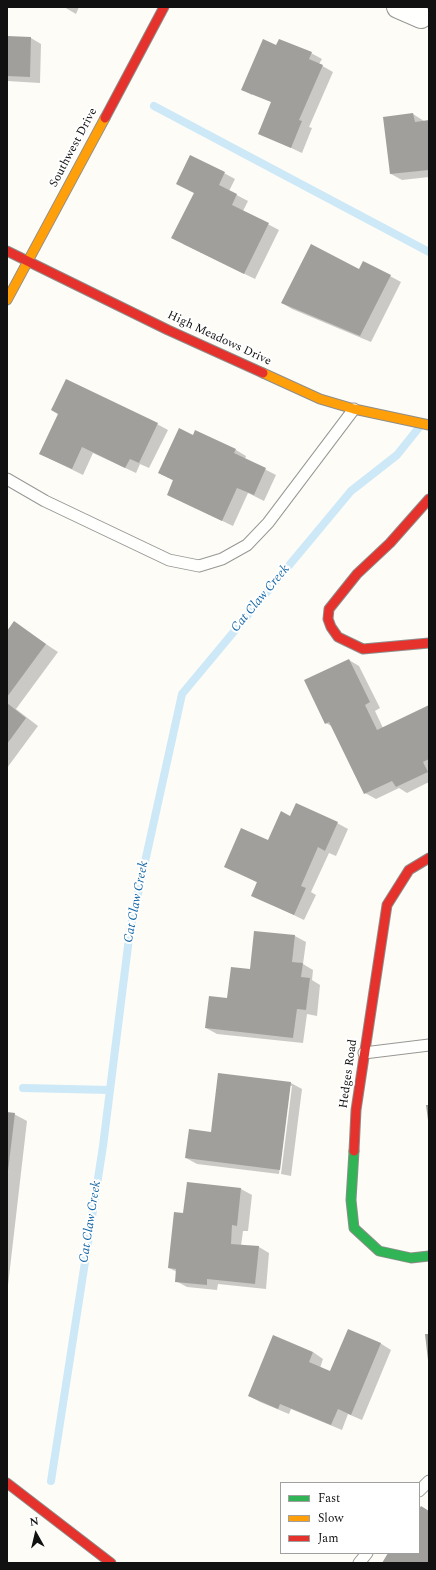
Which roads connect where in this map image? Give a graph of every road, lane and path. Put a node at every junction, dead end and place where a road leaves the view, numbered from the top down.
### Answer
1 (164, 7) edge
2 (398, 7) edge
3 (421, 17) dead end
4 (7, 251) edge
5 (27, 262) junction
6 (7, 300) edge
7 (354, 409) junction
8 (429, 425) edge
9 (7, 479) edge
10 (429, 499) edge
11 (429, 644) edge
12 (429, 858) edge
13 (429, 1045) edge
14 (364, 1053) junction
15 (429, 1256) edge
16 (429, 1481) edge
17 (7, 1483) edge
18 (420, 1490) edge
19 (365, 1554) edge
20 (111, 1563) edge
21 (359, 1563) edge

1 - 5 street, Southwest Drive
2 - 3 street
4 - 5 street, High Meadows Drive
5 - 6 street, Southwest Drive
5 - 7 street, High Meadows Drive
7 - 8 street, High Meadows Drive
7 - 9 lane
10 - 11 street
12 - 14 street, Hedges Road
13 - 14 lane
14 - 15 street, Hedges Road
16 - 18 lane
17 - 20 street
19 - 21 lane

